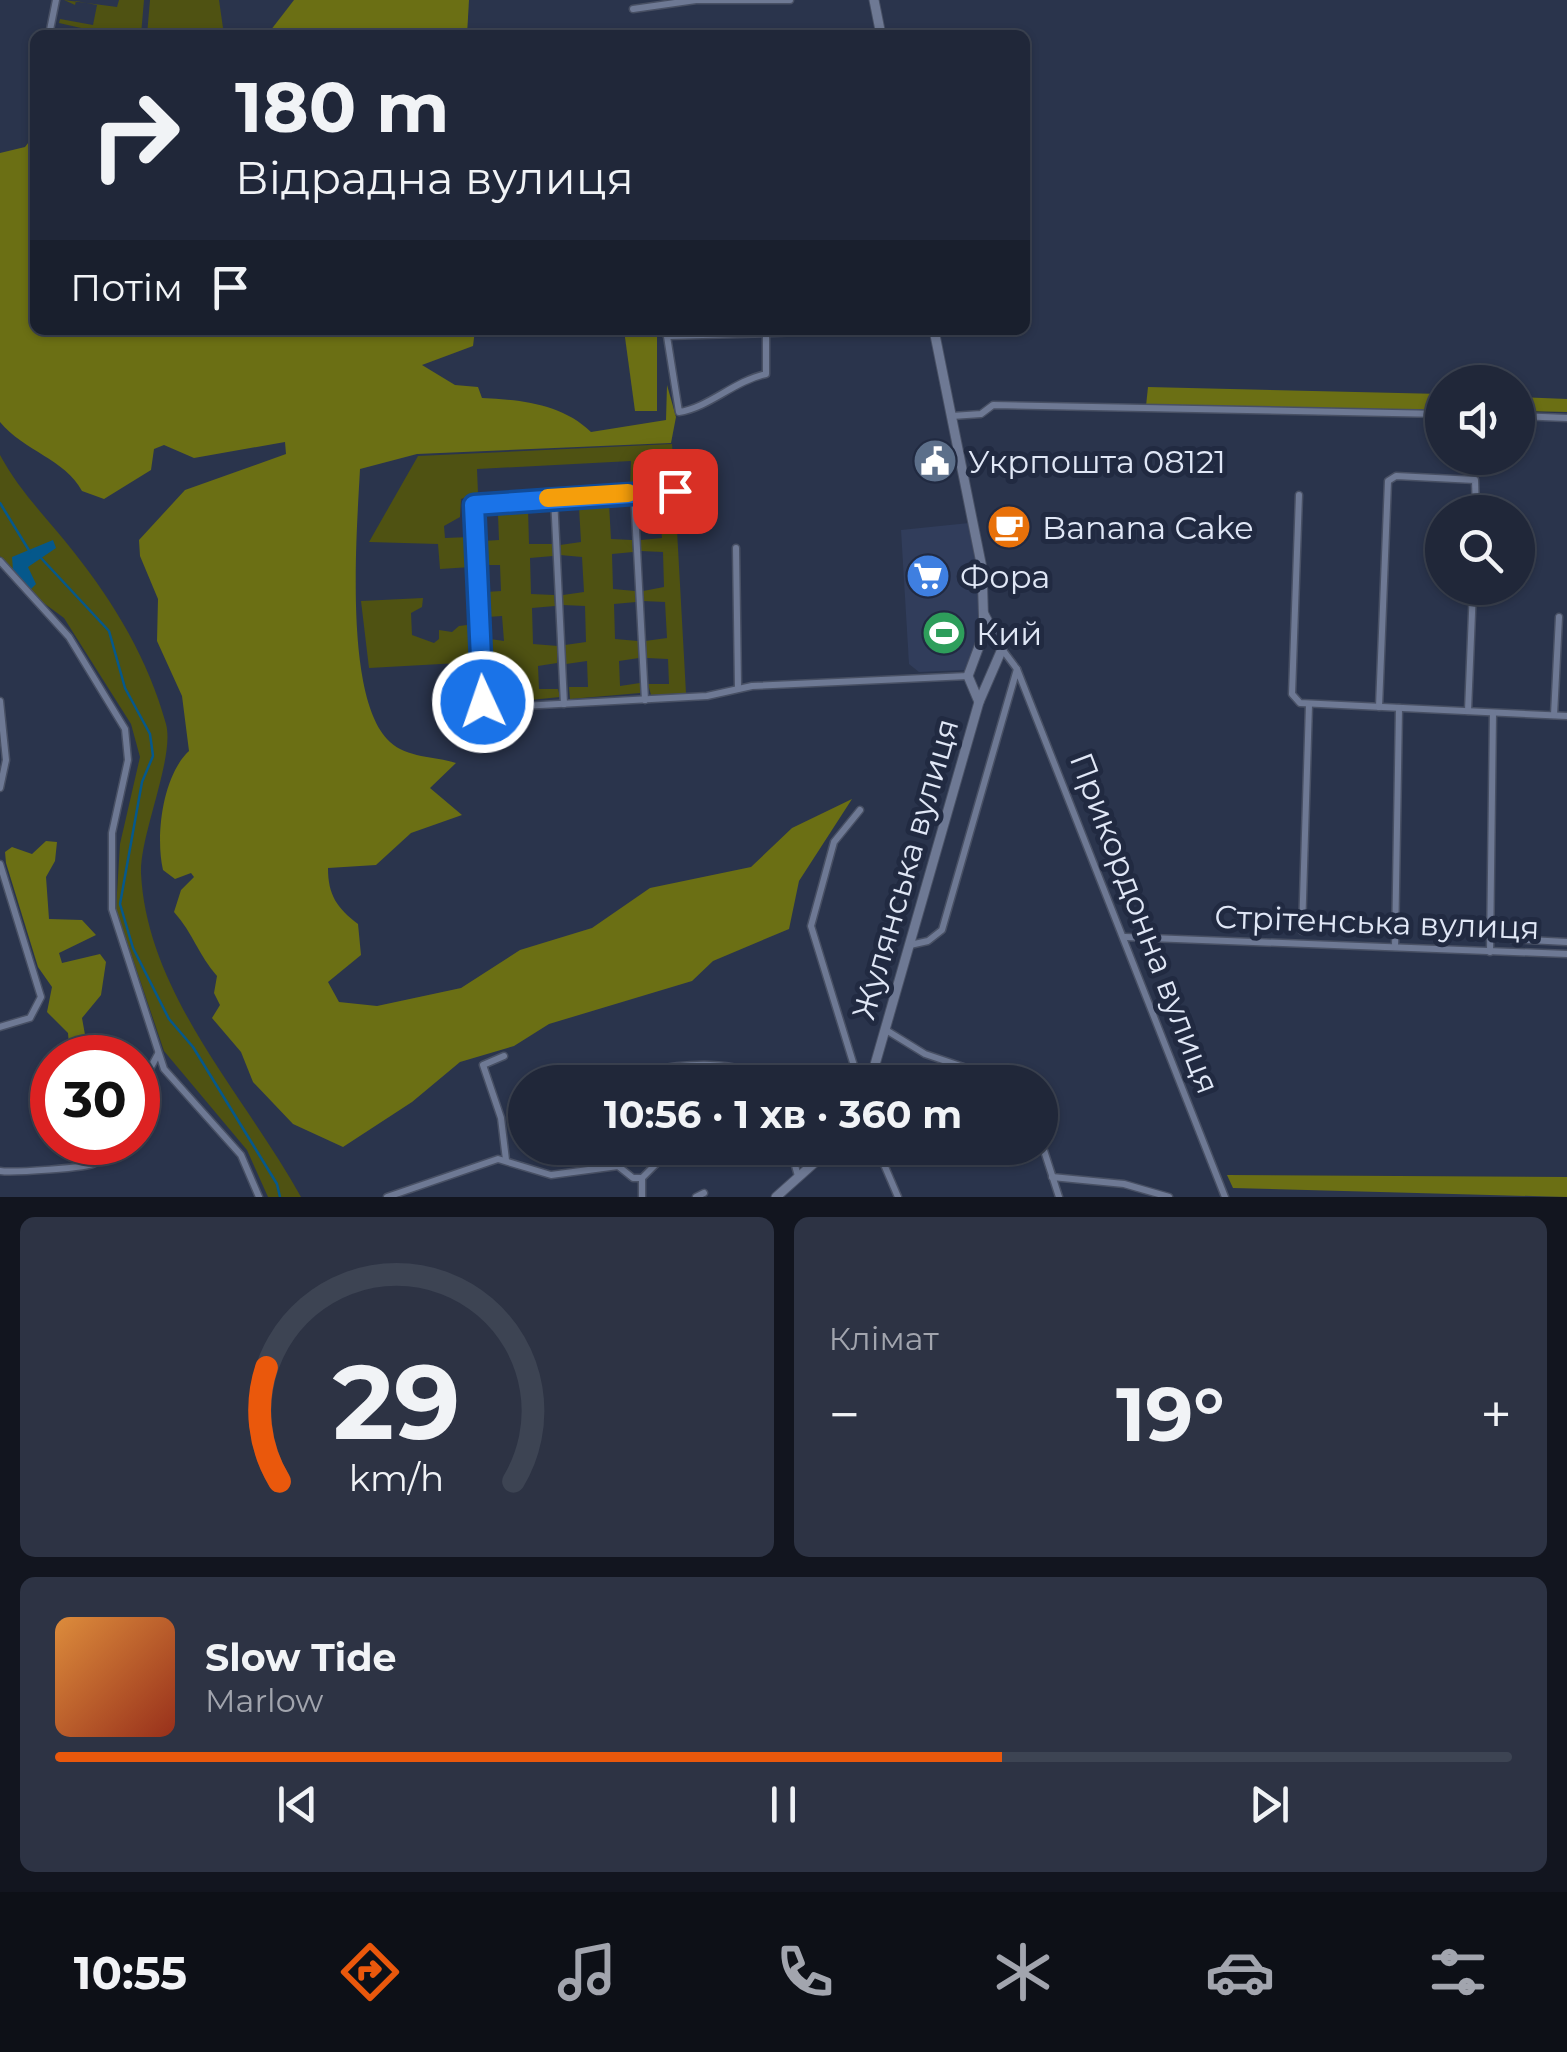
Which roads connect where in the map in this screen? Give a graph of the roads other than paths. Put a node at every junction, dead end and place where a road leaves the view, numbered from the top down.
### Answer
1 (56, 0) edge
2 (790, 0) edge
3 (874, 0) edge
4 (633, 9) dead end
5 (50, 30) edge
6 (880, 30) edge
7 (666, 335) edge
8 (733, 335) edge
9 (783, 335) edge
10 (935, 335) edge
11 (766, 336) junction
12 (1425, 414) edge
13 (950, 416) junction
14 (1535, 417) edge
15 (1567, 418) edge
16 (675, 491) dead end
17 (634, 493) junction
18 (1475, 495) edge
19 (1299, 496) dead end
20 (554, 498) junction
21 (736, 548) dead end
22 (0, 561) edge
23 (1472, 605) edge
24 (984, 614) junction
25 (1559, 618) dead end
26 (998, 636) junction
27 (983, 640) junction
28 (1002, 649) junction
29 (1017, 668) junction
30 (969, 679) junction
31 (986, 682) junction
32 (738, 688) junction
33 (645, 700) junction
34 (0, 701) edge
35 (979, 702) junction
36 (564, 704) junction
37 (1308, 705) junction
38 (1379, 707) junction
39 (1399, 708) junction
40 (1468, 712) junction
41 (1493, 713) junction
42 (1554, 715) junction
43 (1567, 716) edge
44 (0, 788) edge
45 (860, 810) dead end
46 (0, 864) edge
47 (1302, 930) dead end
48 (1124, 937) junction
49 (1511, 939) dead end
50 (1567, 942) edge
51 (909, 945) junction
52 (1395, 947) junction
53 (1490, 952) junction
54 (1567, 954) edge
55 (0, 1027) edge
56 (886, 1030) junction
57 (153, 1035) edge
58 (504, 1056) dead end
59 (160, 1057) edge
60 (854, 1065) edge
61 (875, 1065) edge
62 (957, 1065) edge
63 (506, 1160) junction
64 (91, 1165) edge
65 (655, 1165) edge
66 (795, 1165) edge
67 (812, 1165) edge
68 (884, 1165) edge
69 (1048, 1165) edge
70 (0, 1172) edge
71 (1052, 1177) junction
72 (642, 1178) junction
73 (799, 1178) junction
74 (259, 1197) edge
75 (388, 1197) edge
76 (642, 1197) edge
77 (776, 1197) edge
78 (898, 1197) edge
79 (1059, 1197) edge
80 (1168, 1197) edge
81 (1225, 1197) edge

1 - 5 street
2 - 4 street
3 - 6 street
7 - 11 street
8 - 11 street
9 - 11 street
10 - 13 street, Жулянська вулиця
12 - 13 street
13 - 24 street, Жулянська вулиця
14 - 15 street
16 - 17 street
17 - 20 street
17 - 33 street
18 - 38 street
19 - 37 street
20 - 36 street
20 - 36 street
21 - 32 street
22 - 57 street
23 - 40 street
24 - 26 street
24 - 27 street, Жулянська вулиця
25 - 42 street
26 - 27 street
26 - 28 street
27 - 30 street, Жулянська вулиця
28 - 29 street, Прикордонна вулиця
28 - 31 street
29 - 48 street, Прикордонна вулиця
29 - 51 street
30 - 31 street
30 - 32 street
30 - 35 street, Жулянська вулиця
31 - 35 street
32 - 33 street
33 - 36 street
34 - 44 street
35 - 51 street, Жулянська вулиця
37 - 38 street
37 - 47 street
38 - 39 street
39 - 40 street
39 - 52 street
40 - 41 street
41 - 42 street
41 - 53 street
42 - 43 street
45 - 60 street
46 - 55 street
48 - 52 street, Стрітенська вулиця
48 - 81 street, Прикордонна вулиця
49 - 50 street
51 - 56 street, Жулянська вулиця
52 - 53 street, Стрітенська вулиця
53 - 54 street, Стрітенська вулиця
56 - 61 street, Жулянська вулиця
56 - 62 street
58 - 63 street
59 - 74 street
63 - 72 street
63 - 75 street
64 - 70 street
65 - 72 street
66 - 73 street
67 - 73 street
68 - 78 street
69 - 71 street
71 - 79 street
71 - 80 street
72 - 76 street
73 - 77 street

